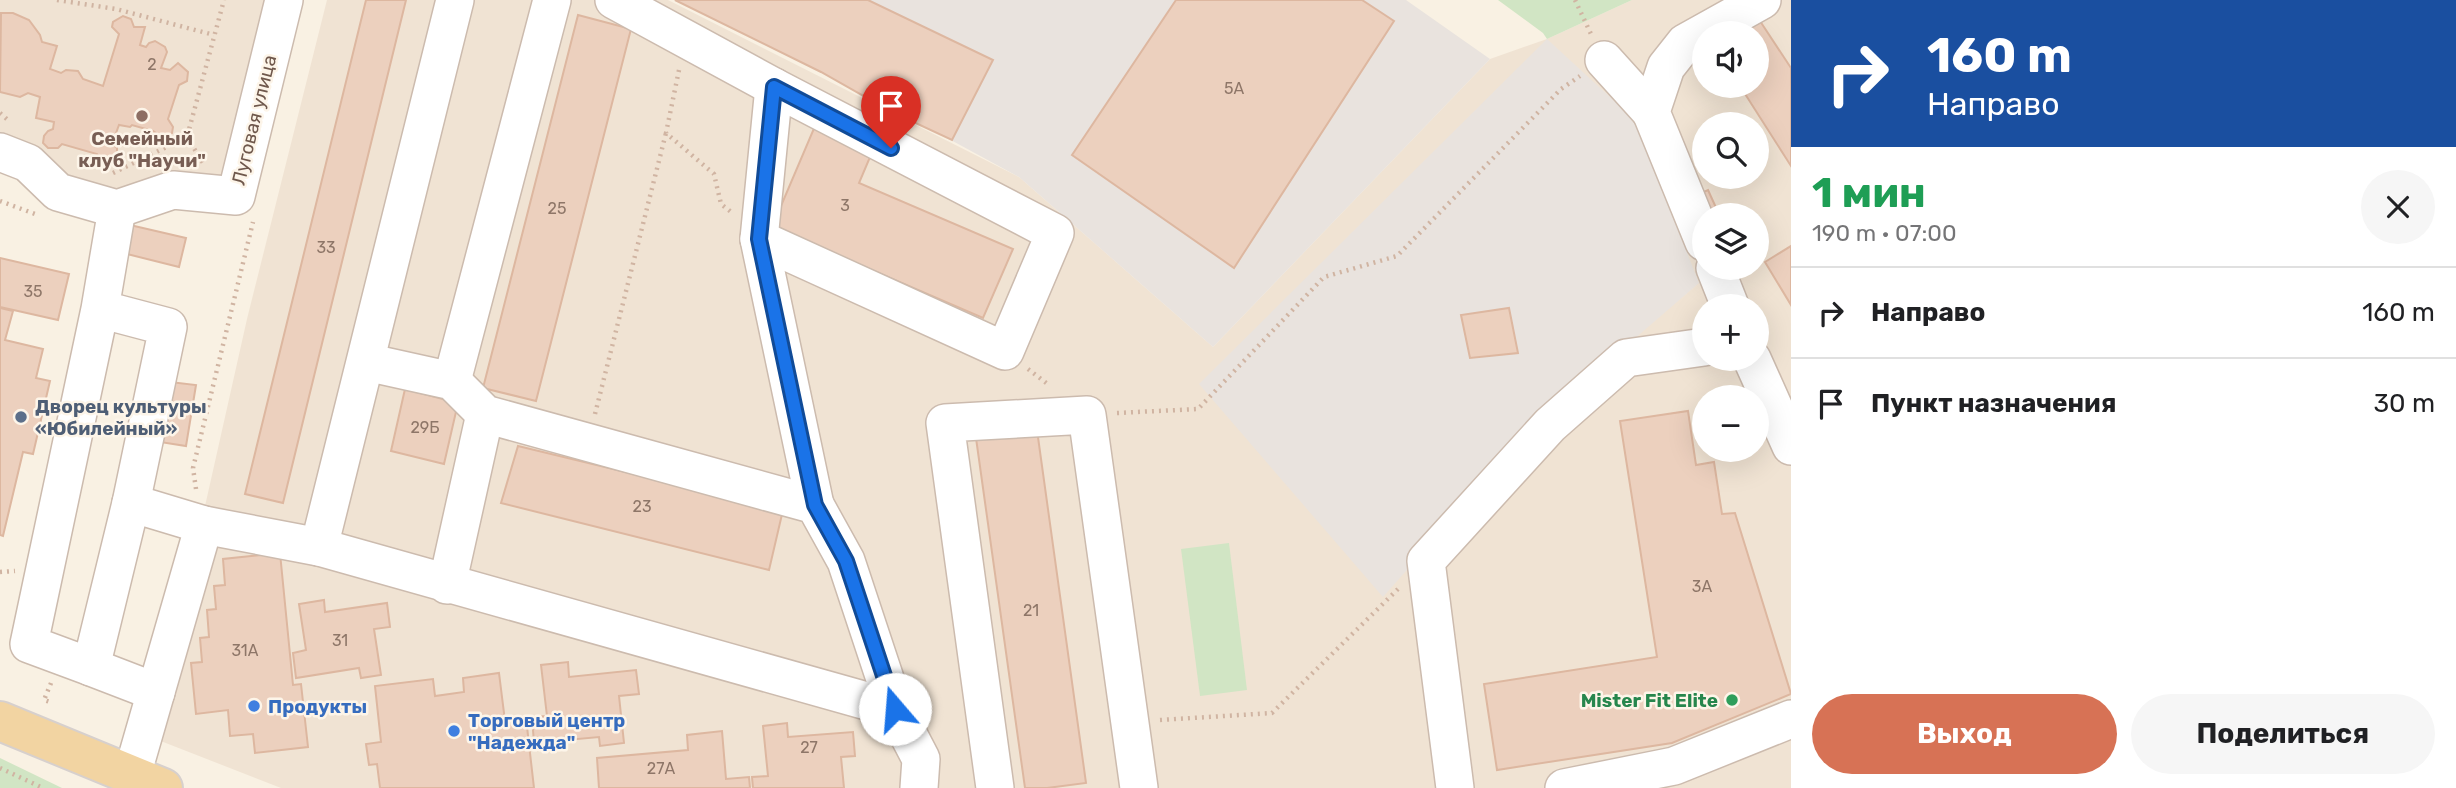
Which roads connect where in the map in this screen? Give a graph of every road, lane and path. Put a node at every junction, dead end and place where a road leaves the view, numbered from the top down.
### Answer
1 (57, 0) edge
2 (118, 0) edge
3 (224, 0) edge
4 (284, 0) edge
5 (455, 0) edge
6 (552, 0) edge
7 (614, 0) edge
8 (1762, 0) edge
9 (116, 9) junction
10 (214, 35) junction
11 (681, 60) dead end
12 (1604, 60) joint
13 (774, 87) junction
14 (1651, 112) junction
15 (0, 113) edge
16 (666, 134) junction
17 (7, 139) edge
18 (104, 170) dead end
19 (117, 209) junction
20 (1692, 213) edge
21 (255, 214) dead end
22 (759, 239) junction
23 (100, 309) junction
24 (1692, 349) edge
25 (1005, 351) junction
26 (366, 362) junction
27 (1757, 371) edge
28 (452, 381) junction
29 (485, 414) junction
30 (1087, 415) junction
31 (588, 443) junction
32 (1791, 446) edge
33 (131, 503) junction
34 (815, 505) junction
35 (204, 524) junction
36 (318, 547) junction
37 (1426, 561) junction
38 (18, 571) dead end
39 (0, 572) edge
40 (447, 584) junction
41 (91, 667) junction
42 (53, 679) dead end
43 (156, 692) junction
44 (53, 703) dead end
45 (895, 709) junction
46 (1791, 719) edge
47 (0, 721) edge
48 (1130, 728) junction
49 (0, 768) edge
50 (148, 782) edge
51 (32, 786) edge
52 (43, 788) edge
53 (919, 788) edge
54 (995, 788) edge
55 (1139, 788) edge
56 (1455, 788) edge
57 (1564, 788) edge

1 - 9 path
2 - 9 path
3 - 10 path
4 - 19 street, Луговая улица
5 - 26 street
6 - 28 street
7 - 13 street
8 - 14 street
9 - 10 path
10 - 18 path
11 - 16 path
12 - 14 street
12 - 30 path
13 - 22 street
13 - 25 street
14 - 20 street
15 - 17 path
16 - 22 path
16 - 31 path
17 - 19 street
19 - 23 street
21 - 35 path
22 - 25 street
22 - 34 street
23 - 33 street
23 - 41 street
24 - 37 street
25 - 30 path
26 - 28 street
26 - 36 street
27 - 32 street
28 - 29 street
29 - 31 street
29 - 40 street
30 - 48 street
30 - 54 street
31 - 34 street
33 - 35 street
33 - 41 street
34 - 45 street
35 - 36 street
35 - 43 street
36 - 40 street
37 - 48 path
37 - 56 street
38 - 39 path
40 - 45 street
41 - 43 street
42 - 44 path
43 - 50 street
45 - 53 street
46 - 57 street
47 - 50 main road
48 - 55 street
49 - 51 path
51 - 52 path

